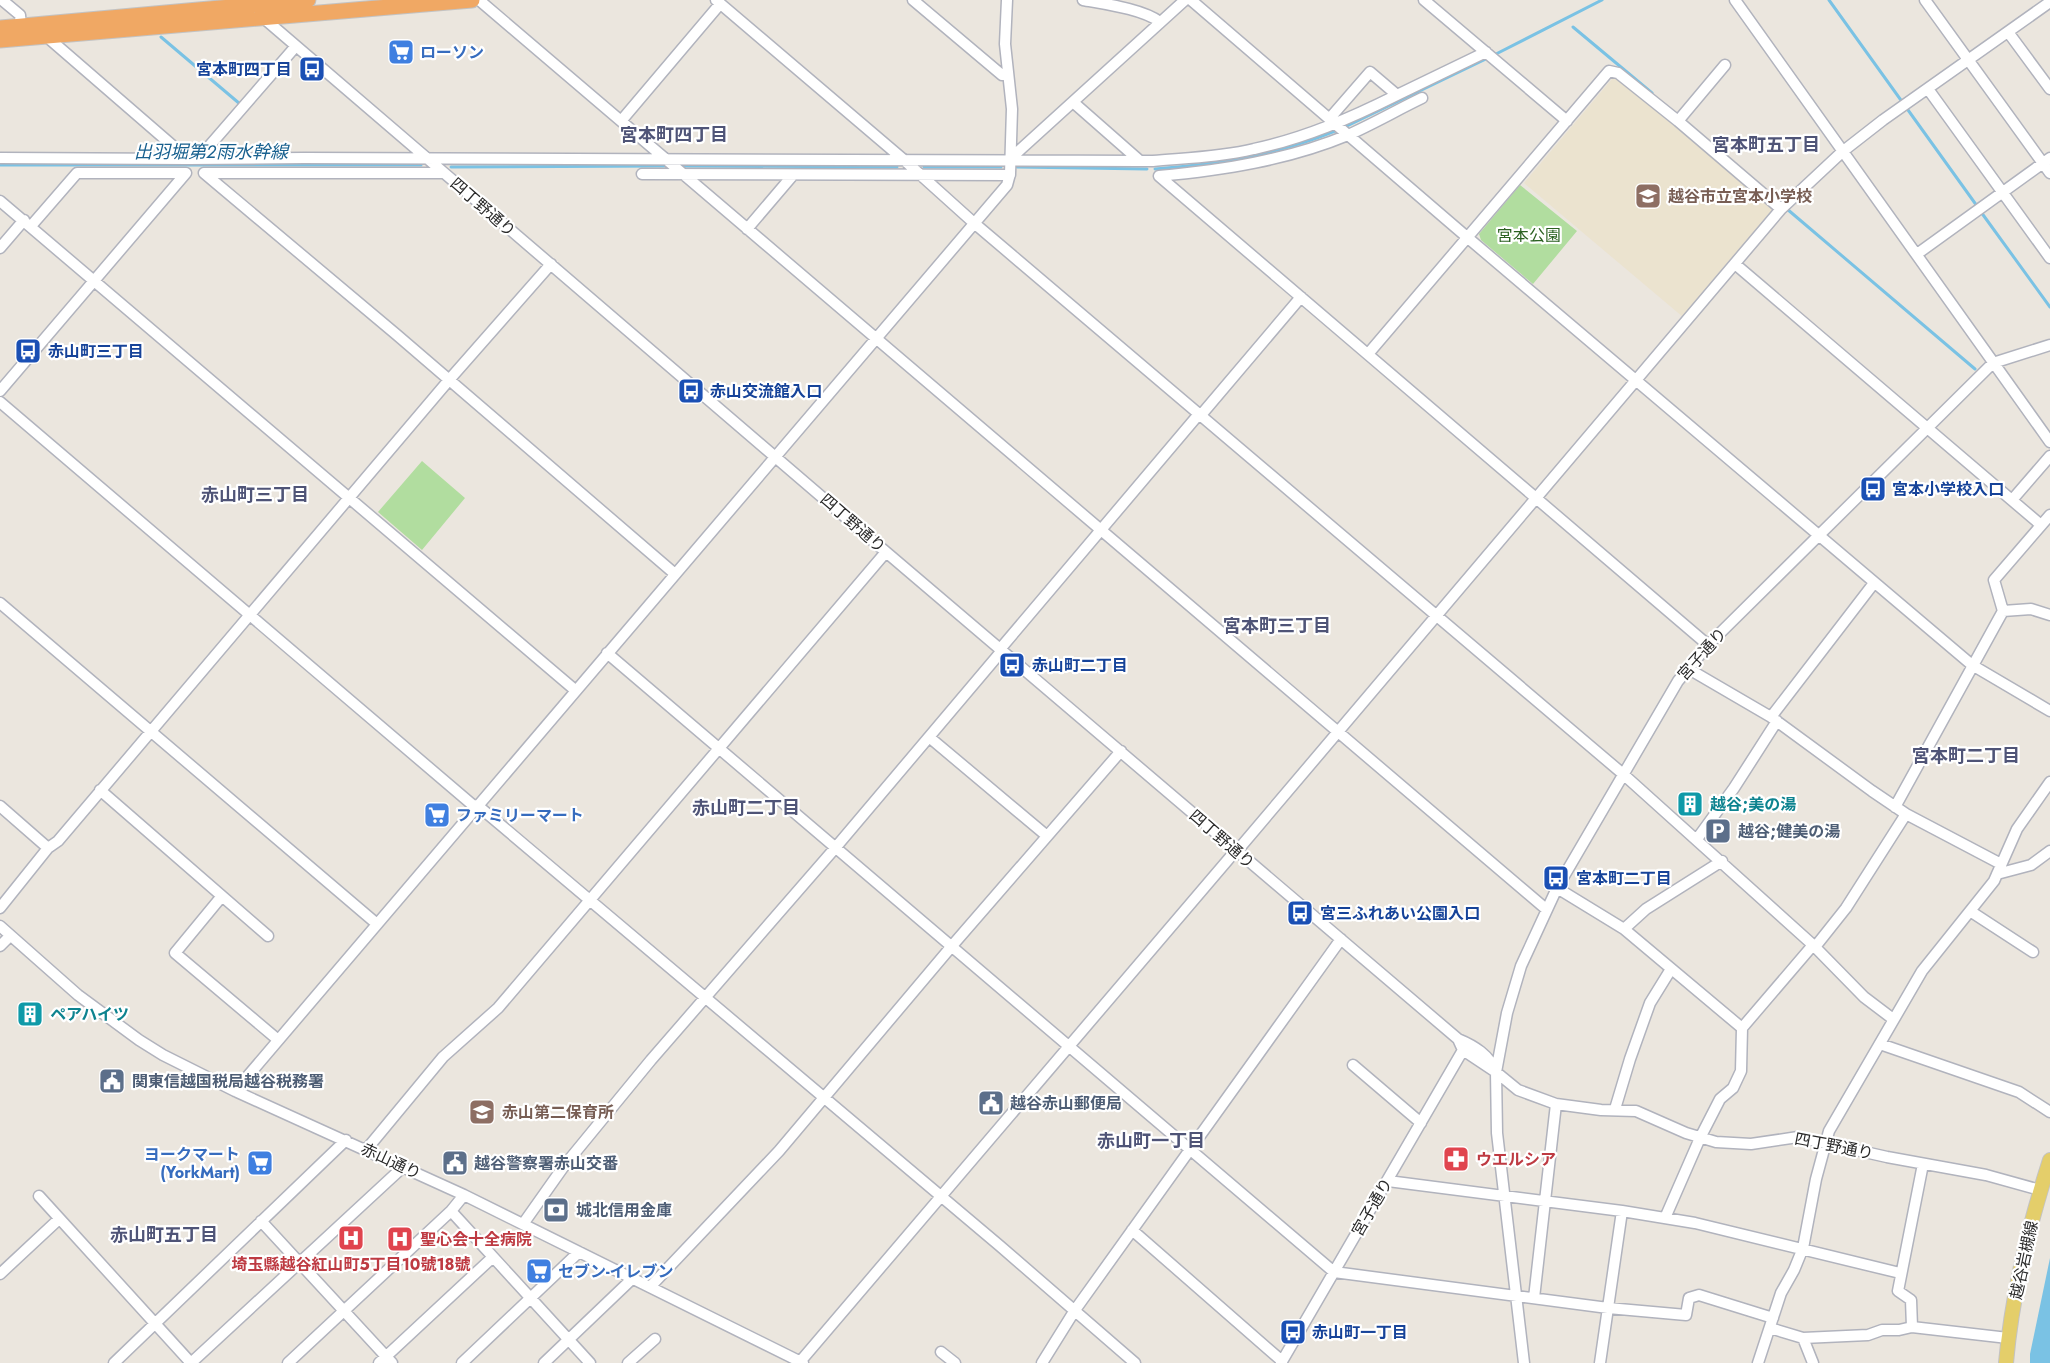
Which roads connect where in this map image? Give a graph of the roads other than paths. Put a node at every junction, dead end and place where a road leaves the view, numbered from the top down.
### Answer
1 (2, 0) edge
2 (308, 0) edge
3 (472, 0) edge
4 (480, 0) edge
5 (913, 0) edge
6 (1007, 0) edge
7 (1083, 0) edge
8 (1185, 0) edge
9 (1191, 0) edge
10 (1424, 0) edge
11 (1735, 0) edge
12 (1925, 0) edge
13 (718, 2) edge
14 (2050, 2) edge
15 (245, 3) edge
16 (1113, 3) edge
17 (263, 18) junction
18 (1160, 22) junction
19 (21, 26) junction
20 (0, 28) edge
21 (2008, 32) junction
22 (46, 36) junction
23 (0, 40) edge
24 (296, 46) junction
25 (1486, 52) junction
26 (1968, 60) junction
27 (1725, 65) dead end
28 (1008, 74) junction
29 (1928, 89) junction
30 (2050, 89) edge
31 (1397, 95) junction
32 (1422, 98) dead end
33 (1074, 103) junction
34 (621, 121) junction
35 (1334, 121) junction
36 (1567, 121) junction
37 (1678, 121) junction
38 (1347, 135) junction
39 (1842, 152) junction
40 (0, 158) edge
41 (193, 159) junction
42 (427, 159) junction
43 (665, 159) junction
44 (1010, 159) junction
45 (904, 160) junction
46 (1140, 161) junction
47 (2047, 161) edge
48 (444, 173) junction
49 (2050, 173) edge
50 (642, 174) dead end
51 (681, 174) junction
52 (1010, 174) junction
53 (793, 175) junction
54 (919, 175) junction
55 (2003, 192) junction
56 (0, 201) edge
57 (1781, 209) junction
58 (27, 223) junction
59 (974, 223) junction
60 (747, 229) junction
61 (1468, 238) junction
62 (0, 248) edge
63 (1917, 254) junction
64 (2050, 258) edge
65 (551, 264) junction
66 (1735, 264) junction
67 (96, 281) junction
68 (1301, 297) junction
69 (876, 338) junction
70 (2050, 345) edge
71 (1368, 354) junction
72 (1994, 363) junction
73 (448, 380) junction
74 (1636, 381) junction
75 (0, 391) edge
76 (0, 402) edge
77 (1200, 415) junction
78 (1928, 428) junction
79 (2050, 442) edge
80 (776, 456) junction
81 (2050, 456) edge
82 (349, 497) junction
83 (1536, 498) junction
84 (2012, 500) junction
85 (2050, 515) edge
86 (2041, 525) junction
87 (1101, 530) junction
88 (1819, 536) junction
89 (886, 552) junction
90 (675, 573) junction
91 (1874, 583) junction
92 (0, 603) edge
93 (2003, 611) junction
94 (250, 615) junction
95 (1436, 615) junction
96 (2050, 615) edge
97 (1708, 645) junction
98 (1001, 648) junction
99 (607, 653) junction
100 (1972, 665) junction
101 (1687, 668) junction
102 (575, 690) junction
103 (2050, 711) edge
104 (1774, 719) junction
105 (150, 730) junction
106 (1337, 731) junction
107 (929, 737) junction
108 (719, 747) junction
109 (1120, 751) junction
110 (1623, 774) junction
111 (2050, 782) edge
112 (100, 790) junction
113 (0, 806) edge
114 (476, 806) junction
115 (1895, 807) junction
116 (1906, 814) junction
117 (1047, 836) junction
118 (1696, 839) junction
119 (836, 847) junction
120 (48, 848) junction
121 (2050, 850) edge
122 (1237, 851) junction
123 (1722, 861) junction
124 (1999, 869) junction
125 (1557, 888) junction
126 (222, 896) junction
127 (590, 899) junction
128 (0, 908) edge
129 (1546, 909) junction
130 (1970, 911) junction
131 (377, 924) junction
132 (0, 926) edge
133 (1624, 929) junction
134 (10, 936) junction
135 (268, 936) dead end
136 (1341, 939) junction
137 (0, 945) edge
138 (1814, 946) junction
139 (951, 947) junction
140 (2032, 952) dead end
141 (1671, 969) junction
142 (706, 997) junction
143 (1893, 1019) junction
144 (1742, 1028) junction
145 (277, 1039) junction
146 (1458, 1039) junction
147 (1880, 1044) junction
148 (1069, 1047) junction
149 (1463, 1050) junction
150 (1353, 1065) dead end
151 (1496, 1072) junction
152 (235, 1091) junction
153 (824, 1098) junction
154 (1556, 1104) junction
155 (1615, 1109) junction
156 (2050, 1112) edge
157 (1421, 1123) junction
158 (1700, 1138) junction
159 (346, 1140) junction
160 (1825, 1143) junction
161 (366, 1150) junction
162 (1191, 1150) junction
163 (2050, 1160) edge
164 (1923, 1164) junction
165 (403, 1167) junction
166 (1388, 1181) junction
167 (2040, 1190) junction
168 (464, 1195) junction
169 (1503, 1195) junction
170 (39, 1196) dead end
171 (942, 1196) junction
172 (1545, 1202) junction
173 (451, 1211) junction
174 (1622, 1211) junction
175 (1665, 1218) junction
176 (59, 1219) junction
177 (261, 1221) junction
178 (523, 1224) junction
179 (1132, 1230) junction
180 (1803, 1248) junction
181 (579, 1252) junction
182 (493, 1257) junction
183 (300, 1264) junction
184 (1334, 1272) junction
185 (1900, 1273) junction
186 (0, 1274) edge
187 (633, 1278) junction
188 (650, 1287) junction
189 (1515, 1296) junction
190 (530, 1298) junction
191 (1534, 1298) junction
192 (1608, 1308) junction
193 (1075, 1310) junction
194 (343, 1311) junction
195 (154, 1323) junction
196 (1772, 1323) junction
197 (1912, 1327) junction
198 (1803, 1338) junction
199 (2008, 1338) junction
200 (655, 1339) dead end
201 (569, 1340) junction
202 (941, 1352) dead end
203 (119, 1361) edge
204 (386, 1361) edge
205 (1281, 1362) edge
206 (191, 1363) edge
207 (288, 1363) edge
208 (462, 1363) edge
209 (544, 1363) edge
210 (590, 1363) edge
211 (628, 1363) edge
212 (801, 1363) edge
213 (955, 1363) edge
214 (1042, 1363) edge
215 (1135, 1363) edge
216 (1524, 1363) edge
217 (1600, 1363) edge
218 (1758, 1363) edge
219 (1813, 1363) edge
220 (2006, 1363) edge

1 - 19 street
2 - 15 highway
3 - 17 highway
4 - 34 street
5 - 28 street
6 - 28 street
7 - 16 street
8 - 18 street
9 - 35 street
10 - 25 street
11 - 39 street
12 - 26 street
13 - 34 street
13 - 45 street
14 - 21 street
15 - 17 street, 四丁野通り
15 - 19 highway
16 - 18 street
17 - 22 highway
17 - 24 street, 四丁野通り
18 - 33 street
19 - 20 highway
21 - 26 street
21 - 30 street
22 - 23 highway
22 - 41 street
24 - 41 street
24 - 42 street, 四丁野通り
25 - 31 street
25 - 36 street
26 - 29 street
26 - 47 street
27 - 37 street
28 - 44 street
29 - 39 street
29 - 55 street
31 - 35 street
31 - 35 street
32 - 38 street
33 - 44 street
33 - 46 street
34 - 43 street
35 - 38 street
35 - 46 street
36 - 37 street
36 - 61 street
37 - 57 street
38 - 61 street
38 - 68 street
39 - 57 street
39 - 63 street
40 - 41 street
41 - 42 street
42 - 43 street
42 - 48 street, 四丁野通り
43 - 45 street
43 - 51 street
44 - 45 street
44 - 46 street
44 - 52 street
45 - 54 street
47 - 49 street
47 - 55 street
48 - 65 street, 四丁野通り
48 - 73 street
50 - 51 street
51 - 53 street
51 - 60 street
52 - 54 street
52 - 59 street
53 - 54 street
53 - 60 street
54 - 59 street
55 - 63 street
55 - 64 street
56 - 58 street
57 - 66 street
58 - 62 street
58 - 67 street
58 - 67 street
59 - 69 street
59 - 77 street
60 - 69 street
61 - 71 street
61 - 74 street
63 - 72 street
65 - 73 street
65 - 80 street, 四丁野通り
66 - 74 street
66 - 78 street
67 - 75 street
67 - 82 street
68 - 71 street
68 - 77 street
69 - 80 street
69 - 87 street
70 - 72 street, 宮子通り
71 - 83 street
72 - 78 street, 宮子通り
72 - 79 street
73 - 82 street
73 - 90 street
74 - 83 street
74 - 88 street
76 - 94 street
77 - 87 street
77 - 95 street
78 - 84 street
78 - 88 street, 宮子通り
80 - 89 street, 四丁野通り
80 - 90 street
81 - 84 street
82 - 94 street
82 - 102 street
83 - 95 street
83 - 97 street
84 - 86 street
85 - 86 street
86 - 93 street
87 - 98 street
87 - 106 street
88 - 91 street
88 - 97 street, 宮子通り
89 - 98 street, 四丁野通り
89 - 108 street
90 - 99 street
91 - 100 street
91 - 104 street
92 - 105 street
93 - 96 street
93 - 100 street
94 - 105 street
94 - 114 street
95 - 106 street
95 - 110 street
97 - 101 street, 宮子通り
98 - 107 street
98 - 109 street, 四丁野通り
99 - 102 street
99 - 108 street
100 - 103 street
100 - 115 street
101 - 104 street
101 - 110 street, 宮子通り
102 - 114 street
104 - 115 street
104 - 118 street
105 - 112 street
105 - 131 street
106 - 122 street
106 - 129 street
107 - 117 street
107 - 119 street
108 - 119 street
108 - 127 street
109 - 117 street
109 - 122 street, 四丁野通り
110 - 118 street
110 - 125 street, 宮子通り
111 - 124 street
112 - 120 street
112 - 126 street
113 - 120 street
114 - 127 street
114 - 131 street
115 - 116 street
116 - 124 street
116 - 138 street
117 - 139 street
118 - 123 street
119 - 139 street
119 - 142 street
120 - 128 street
121 - 124 street
122 - 136 street, 四丁野通り
122 - 148 street
123 - 133 street
123 - 138 street
124 - 130 street
125 - 129 street, 宮子通り
125 - 133 street
126 - 135 street
126 - 145 street
127 - 142 street
127 - 161 street
129 - 151 street, 宮子通り
130 - 140 street
130 - 143 street
131 - 145 street
132 - 134 street, 赤山通り
133 - 141 street
134 - 137 street
134 - 152 street, 赤山通り
136 - 146 street, 四丁野通り
136 - 162 street
138 - 143 street
138 - 144 street
139 - 148 street
139 - 153 street
141 - 144 street
141 - 155 street
142 - 153 street
142 - 178 street
143 - 147 street
144 - 158 street
145 - 152 street
146 - 149 street, 四丁野通り
146 - 151 street, 四丁野通り
147 - 156 street
147 - 160 street
148 - 162 street
148 - 171 street
149 - 151 street, 四丁野通り
149 - 157 street, 宮子通り
150 - 157 street
151 - 154 street, 四丁野通り
151 - 169 street, 宮子通り
152 - 159 street, 赤山通り
153 - 171 street
153 - 188 street
154 - 155 street, 四丁野通り
154 - 172 street
155 - 158 street, 四丁野通り
157 - 166 street, 宮子通り
158 - 160 street, 四丁野通り
158 - 175 street
159 - 161 street, 赤山通り
159 - 177 street
160 - 164 street, 四丁野通り
160 - 180 street
161 - 165 street, 赤山通り
162 - 179 street
162 - 184 street
163 - 167 main road, 越谷岩槻線
164 - 167 street, 四丁野通り
164 - 185 street
165 - 168 street, 赤山通り
165 - 183 street
166 - 169 street
166 - 184 street, 宮子通り
167 - 199 main road, 越谷岩槻線
168 - 173 street
168 - 178 street, 赤山通り
169 - 172 street
169 - 189 street, 宮子通り
170 - 176 street
171 - 193 street
171 - 212 street
172 - 174 street
172 - 191 street
173 - 182 street
173 - 194 street
174 - 175 street
174 - 192 street
175 - 180 street
176 - 186 street
176 - 195 street
177 - 183 street
177 - 195 street
178 - 181 street, 赤山通り
179 - 193 street
179 - 205 street
180 - 185 street
180 - 196 street
181 - 187 street, 赤山通り
181 - 190 street
182 - 190 street
182 - 204 street
183 - 194 street
183 - 206 street
184 - 189 street
184 - 205 street, 宮子通り
185 - 197 street
187 - 188 street, 赤山通り
187 - 201 street
188 - 212 street, 赤山通り
189 - 191 street
189 - 216 street, 宮子通り
190 - 201 street
190 - 208 street
191 - 192 street
192 - 196 street
192 - 217 street
193 - 214 street
193 - 215 street
194 - 204 street
194 - 207 street
195 - 203 street
195 - 206 street
196 - 198 street
196 - 218 street
197 - 198 street
197 - 199 street
198 - 219 street
199 - 220 main road, 越谷岩槻線
200 - 211 street
201 - 209 street
201 - 210 street
202 - 213 street

